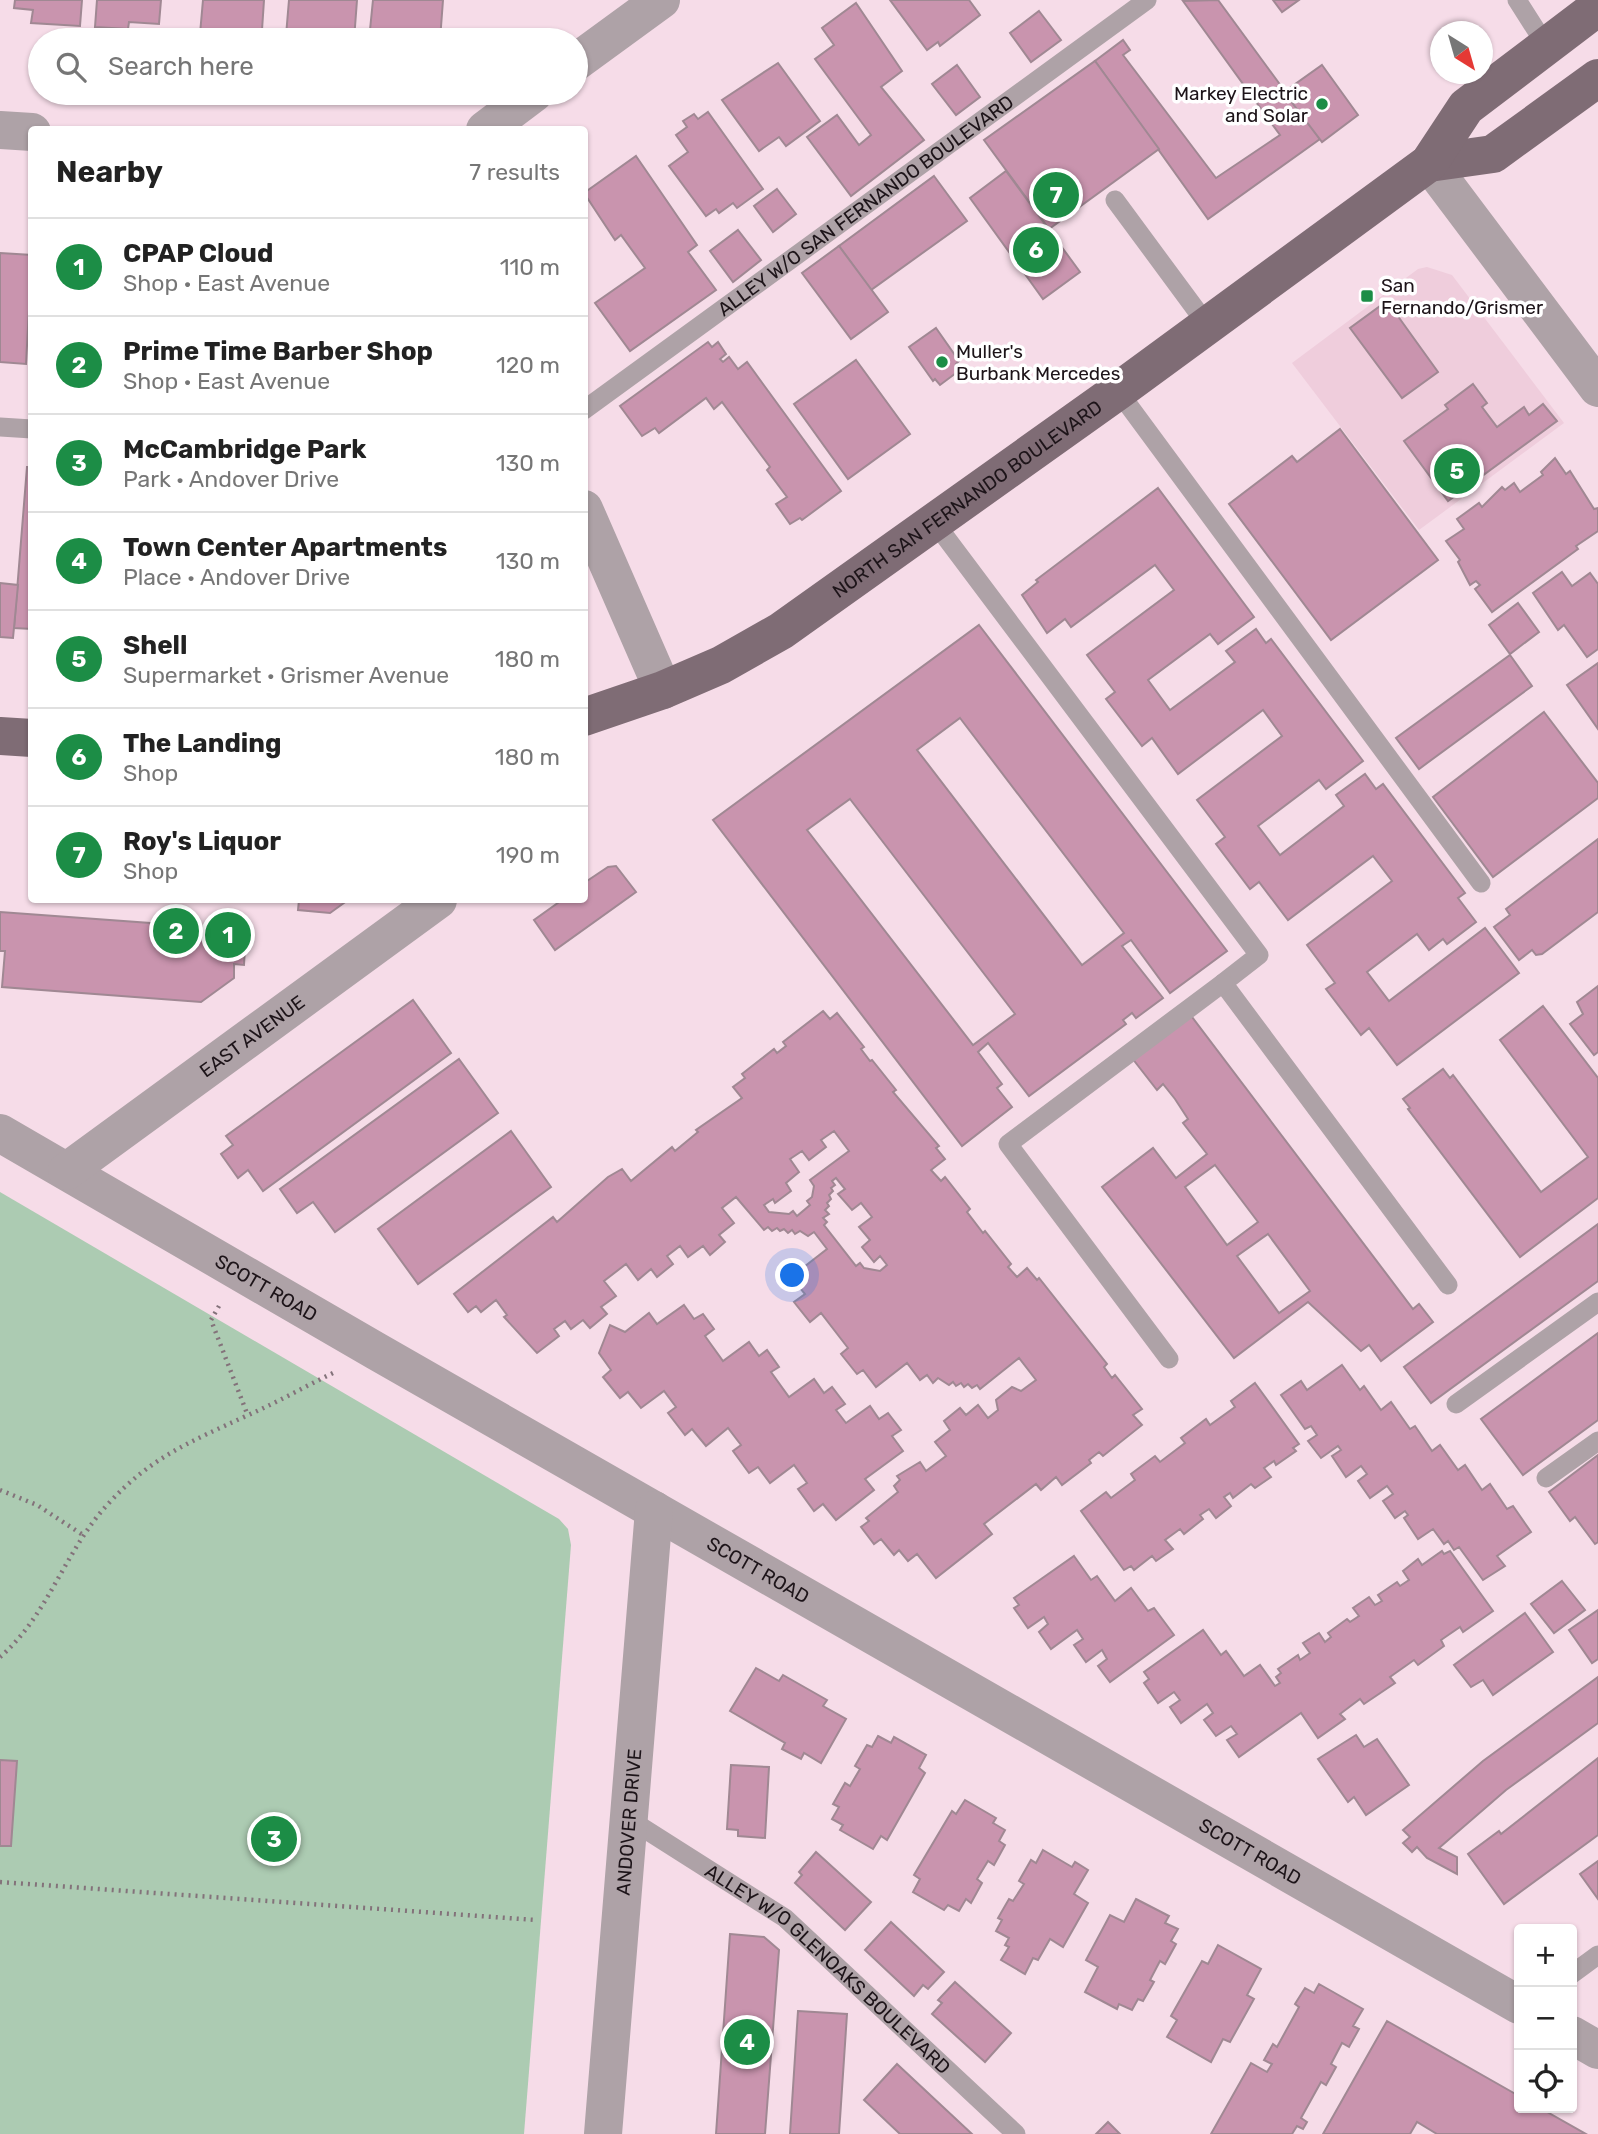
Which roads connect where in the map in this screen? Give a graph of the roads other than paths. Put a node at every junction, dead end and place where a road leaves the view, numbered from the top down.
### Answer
1 (661, 0) edge
2 (1147, 0) edge
3 (1517, 0) edge
4 (1598, 6) edge
5 (1547, 47) junction
6 (588, 53) edge
7 (1598, 78) edge
8 (518, 105) edge
9 (490, 126) edge
10 (0, 130) edge
11 (28, 132) edge
12 (1429, 163) junction
13 (1115, 200) dead end
14 (1208, 326) junction
15 (1598, 388) edge
16 (1118, 391) junction
17 (588, 407) edge
18 (0, 427) edge
19 (28, 429) edge
20 (588, 518) edge
21 (935, 523) junction
22 (663, 690) junction
23 (588, 716) edge
24 (0, 736) edge
25 (28, 738) edge
26 (1481, 883) dead end
27 (434, 903) edge
28 (1223, 983) junction
29 (0, 1133) edge
30 (67, 1171) junction
31 (1448, 1285) dead end
32 (1598, 1302) edge
33 (1169, 1359) dead end
34 (1456, 1404) dead end
35 (1598, 1441) edge
36 (1546, 1478) dead end
37 (654, 1510) junction
38 (629, 1818) junction
39 (1598, 1955) edge
40 (1577, 1970) edge
41 (1514, 2002) edge
42 (1577, 2038) edge
43 (1598, 2050) edge
44 (603, 2134) edge
45 (1016, 2134) edge

1 - 6 street
2 - 17 lane, ALLEY W/O SAN FERNANDO BOULEVARD
3 - 5 lane
4 - 5 main road, NORTH SAN FERNANDO BOULEVARD
5 - 12 main road, NORTH SAN FERNANDO BOULEVARD
7 - 12 main road, NORTH SAN FERNANDO BOULEVARD
8 - 9 street
10 - 11 street
12 - 14 main road, NORTH SAN FERNANDO BOULEVARD
12 - 15 street
13 - 14 lane
14 - 16 main road, NORTH SAN FERNANDO BOULEVARD
16 - 21 main road, NORTH SAN FERNANDO BOULEVARD
16 - 26 lane
18 - 19 lane
20 - 22 street
21 - 22 main road, NORTH SAN FERNANDO BOULEVARD
21 - 28 lane
22 - 23 main road, NORTH SAN FERNANDO BOULEVARD
24 - 25 main road
27 - 30 street, EAST AVENUE
28 - 31 lane
28 - 33 lane
29 - 30 street, SCOTT ROAD
30 - 37 street, SCOTT ROAD
32 - 34 lane
35 - 36 lane
37 - 38 street, ANDOVER DRIVE
37 - 41 street, SCOTT ROAD
38 - 44 street, ANDOVER DRIVE
38 - 45 lane, ALLEY W/O GLENOAKS BOULEVARD
39 - 40 lane
42 - 43 street

